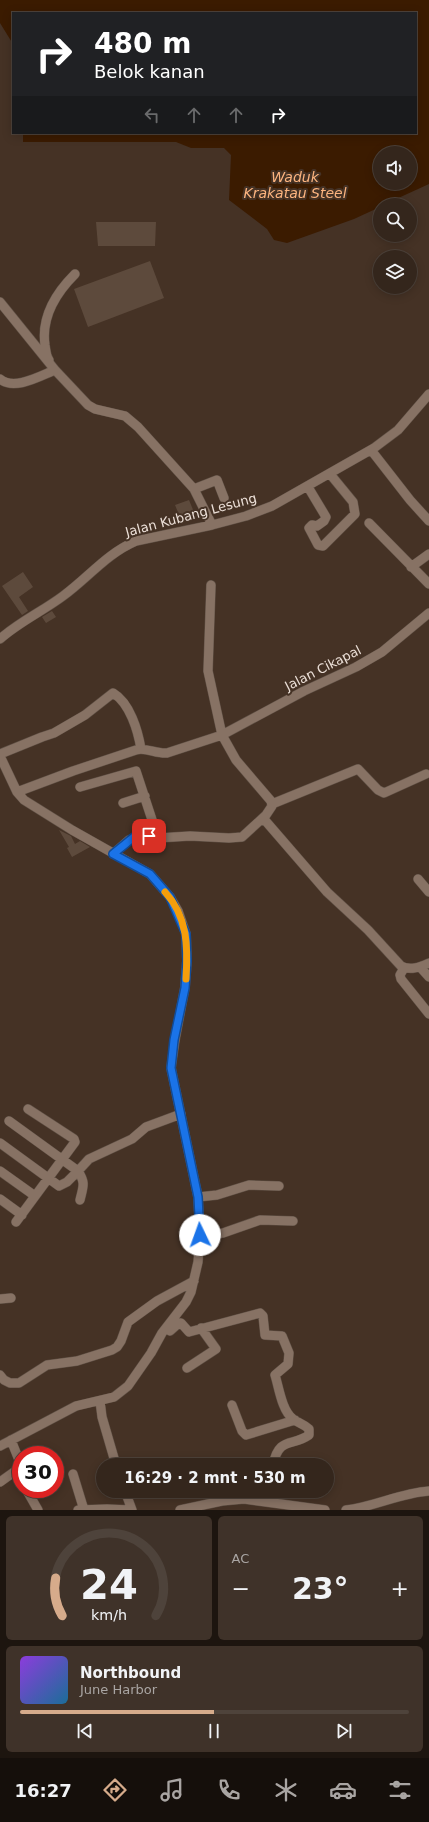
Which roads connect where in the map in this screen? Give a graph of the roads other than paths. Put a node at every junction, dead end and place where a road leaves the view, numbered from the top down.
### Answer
1 (75, 274) dead end
2 (0, 302) edge
3 (55, 370) junction
4 (0, 379) edge
5 (429, 394) edge
6 (371, 450) junction
7 (330, 474) junction
8 (308, 487) junction
9 (194, 489) junction
10 (224, 498) dead end
11 (429, 521) edge
12 (369, 523) dead end
13 (212, 525) junction
14 (429, 554) edge
15 (411, 567) junction
16 (429, 584) edge
17 (211, 585) dead end
18 (429, 613) edge
19 (0, 639) edge
20 (222, 735) junction
21 (141, 749) junction
22 (0, 755) edge
23 (426, 774) dead end
24 (80, 787) dead end
25 (16, 792) junction
26 (145, 796) junction
27 (123, 803) dead end
28 (272, 804) junction
29 (263, 818) junction
30 (158, 838) junction
31 (113, 854) junction
32 (418, 879) dead end
33 (429, 892) edge
34 (429, 963) edge
35 (420, 967) junction
36 (404, 968) junction
37 (429, 977) edge
38 (429, 1014) edge
39 (28, 1109) dead end
40 (181, 1114) junction
41 (9, 1121) dead end
42 (0, 1142) edge
43 (63, 1160) junction
44 (0, 1171) edge
45 (78, 1171) junction
46 (49, 1178) junction
47 (279, 1186) dead end
48 (35, 1196) junction
49 (198, 1197) junction
50 (0, 1199) edge
51 (80, 1200) dead end
52 (22, 1214) junction
53 (293, 1221) dead end
54 (16, 1222) dead end
55 (200, 1235) junction
56 (194, 1281) junction
57 (11, 1298) dead end
58 (0, 1300) edge
59 (201, 1328) junction
60 (155, 1346) junction
61 (187, 1368) dead end
62 (0, 1375) edge
63 (100, 1401) junction
64 (232, 1405) dead end
65 (295, 1420) junction
66 (11, 1440) junction
67 (0, 1446) edge
68 (13, 1446) edge
69 (114, 1458) edge
70 (275, 1458) edge
71 (12, 1473) edge
72 (72, 1474) dead end
73 (0, 1482) edge
74 (429, 1491) edge
75 (31, 1498) edge
76 (127, 1498) edge
77 (270, 1498) edge
78 (270, 1502) junction
79 (385, 1506) edge
80 (287, 1508) edge
81 (358, 1509) edge
82 (38, 1510) edge
83 (78, 1510) edge
84 (84, 1510) edge
85 (131, 1510) edge
86 (180, 1510) edge
87 (325, 1510) edge
88 (346, 1510) edge

1 - 3 street
2 - 3 street
3 - 4 street
3 - 9 street
5 - 6 street, Jalan Kubang Lesung
6 - 7 street, Jalan Kubang Lesung
6 - 11 street
7 - 8 street, Jalan Kubang Lesung
7 - 8 street
8 - 13 street, Jalan Kubang Lesung
9 - 10 street
9 - 13 street
12 - 15 street
13 - 19 street, Jalan Kubang Lesung
14 - 15 street
15 - 16 street
17 - 20 street
18 - 20 street, Jalan Cikapal
20 - 21 street, Jalan Cikapal
20 - 28 street
21 - 22 street
21 - 25 street
22 - 25 street
23 - 28 street
24 - 26 street
25 - 31 street
26 - 27 street
26 - 30 street
28 - 29 street
29 - 30 street
29 - 36 street
30 - 31 street
31 - 40 street
32 - 33 street
34 - 35 street
35 - 36 street
35 - 37 street
36 - 38 street
39 - 43 street
40 - 45 street
40 - 49 street
41 - 43 street
42 - 46 street
43 - 45 street
43 - 46 street
44 - 48 street
45 - 46 street
45 - 51 street
46 - 48 street
47 - 49 street
48 - 52 street
49 - 55 street
50 - 52 street
52 - 54 street
53 - 55 street
55 - 56 street
56 - 60 street
56 - 62 street
57 - 58 street
59 - 60 street
59 - 61 street
59 - 65 street
60 - 63 street
63 - 66 street
63 - 69 street
64 - 65 street
65 - 70 street
66 - 67 street
66 - 68 street
71 - 73 street
72 - 84 street
74 - 79 street
75 - 82 street
76 - 85 street
77 - 78 street
78 - 80 street
78 - 86 street
79 - 81 street
80 - 87 street
81 - 88 street
83 - 84 street
84 - 85 street

